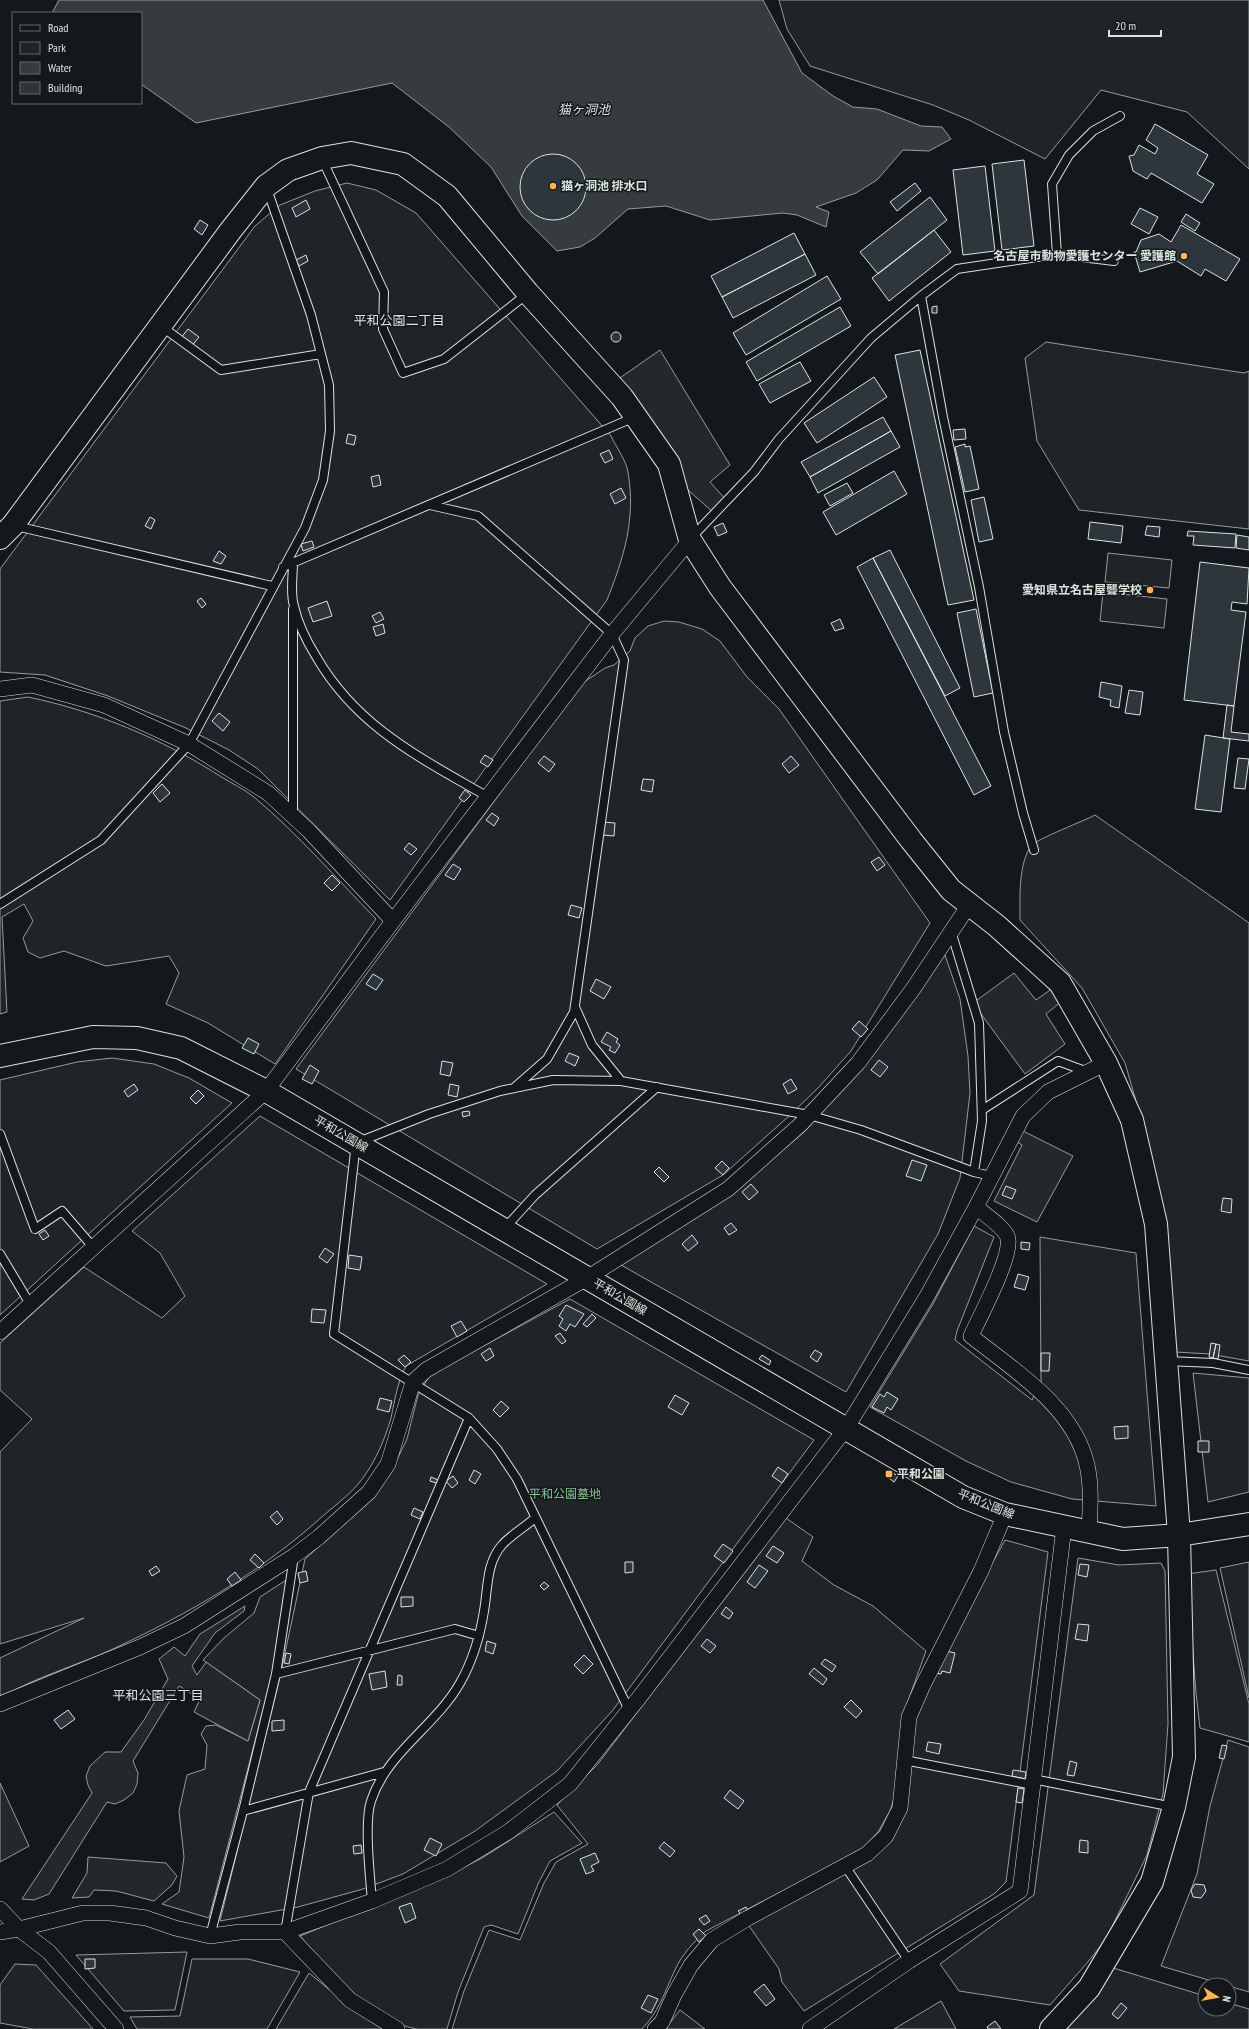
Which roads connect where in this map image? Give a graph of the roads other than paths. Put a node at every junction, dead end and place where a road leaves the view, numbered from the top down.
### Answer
1 (1120, 116) dead end
2 (322, 158) junction
3 (266, 186) junction
4 (1057, 254) junction
5 (1114, 262) dead end
6 (528, 293) junction
7 (921, 296) junction
8 (160, 325) junction
9 (321, 354) junction
10 (636, 417) junction
11 (430, 505) junction
12 (6, 532) edge
13 (690, 540) junction
14 (293, 563) junction
15 (283, 567) junction
16 (272, 586) junction
17 (293, 604) junction
18 (612, 634) junction
19 (0, 689) edge
20 (189, 744) junction
21 (488, 797) junction
22 (293, 816) junction
23 (1034, 850) dead end
24 (0, 904) edge
25 (969, 905) junction
26 (393, 921) junction
27 (951, 930) junction
28 (575, 1007) junction
29 (0, 1056) edge
30 (1097, 1067) junction
31 (621, 1081) junction
32 (514, 1088) junction
33 (657, 1088) junction
34 (266, 1090) junction
35 (982, 1110) junction
36 (810, 1115) junction
37 (0, 1134) edge
38 (356, 1143) junction
39 (974, 1172) junction
40 (991, 1176) junction
41 (976, 1207) junction
42 (504, 1229) junction
43 (93, 1247) junction
44 (0, 1254) edge
45 (587, 1278) junction
46 (30, 1304) junction
47 (0, 1332) edge
48 (1166, 1360) junction
49 (1249, 1370) edge
50 (413, 1382) junction
51 (469, 1418) junction
52 (847, 1427) junction
53 (1005, 1514) junction
54 (535, 1518) junction
55 (1249, 1524) edge
56 (1064, 1527) junction
57 (1089, 1532) junction
58 (1179, 1535) junction
59 (294, 1556) junction
60 (478, 1636) junction
61 (370, 1651) junction
62 (276, 1674) junction
63 (0, 1704) edge
64 (629, 1710) junction
65 (904, 1760) junction
66 (384, 1772) junction
67 (1033, 1782) junction
68 (309, 1792) junction
69 (1174, 1807) junction
70 (243, 1811) junction
71 (845, 1866) junction
72 (372, 1901) junction
73 (0, 1909) edge
74 (19, 1929) junction
75 (0, 1932) edge
76 (285, 1932) junction
77 (210, 1936) junction
78 (909, 1961) junction
79 (116, 2029) edge
80 (397, 2029) edge
81 (654, 2029) edge
82 (810, 2029) edge
83 (1051, 2029) edge

1 - 4 lane
2 - 3 street
2 - 6 street
2 - 6 lane
3 - 8 street
3 - 9 lane
4 - 5 lane
4 - 7 lane
6 - 10 street
7 - 13 lane
7 - 23 lane
8 - 9 lane
8 - 12 street
9 - 15 lane
10 - 11 lane
10 - 13 street
11 - 14 lane
11 - 18 lane
12 - 16 lane
13 - 18 street
13 - 25 street
14 - 15 lane
14 - 17 lane
15 - 16 lane
16 - 20 lane
17 - 21 lane
17 - 22 lane
18 - 21 street
18 - 28 lane
19 - 20 street
20 - 22 street
20 - 24 lane
21 - 26 street
22 - 26 street
25 - 27 street
25 - 30 street
26 - 34 street
27 - 35 lane
27 - 36 street
28 - 31 lane
28 - 32 lane
29 - 34 street, 平和公園線
30 - 35 lane
30 - 40 street
30 - 48 street
31 - 32 lane
31 - 33 lane
32 - 38 lane
33 - 36 lane
33 - 42 lane
34 - 38 street, 平和公園線
34 - 43 street
35 - 39 lane
36 - 39 lane
36 - 45 street
37 - 43 lane
38 - 42 street, 平和公園線
38 - 50 lane
39 - 40 lane
40 - 41 street
41 - 52 street
41 - 57 street
42 - 45 street, 平和公園線
43 - 46 street
44 - 46 lane
45 - 50 street
45 - 52 street, 平和公園線
46 - 47 street
48 - 49 lane
48 - 58 street
50 - 51 lane
50 - 59 street
51 - 54 lane
51 - 61 lane
52 - 53 street, 平和公園線
52 - 64 street
53 - 56 street, 平和公園線
53 - 65 street
54 - 60 lane
54 - 64 lane
55 - 58 street, 平和公園線
56 - 57 street, 平和公園線
56 - 67 street
57 - 58 street, 平和公園線
58 - 69 street
59 - 62 lane
59 - 63 street
60 - 61 lane
60 - 66 lane
61 - 62 lane
61 - 68 lane
62 - 70 lane
64 - 72 street
65 - 67 lane
65 - 71 street
66 - 68 lane
66 - 72 lane
67 - 69 lane
67 - 78 street
68 - 70 lane
68 - 76 lane
69 - 83 street
70 - 77 lane
71 - 78 lane
71 - 81 street
72 - 76 street
73 - 74 street
74 - 75 street
74 - 77 street
74 - 79 street
76 - 77 street
76 - 80 street
78 - 82 street

